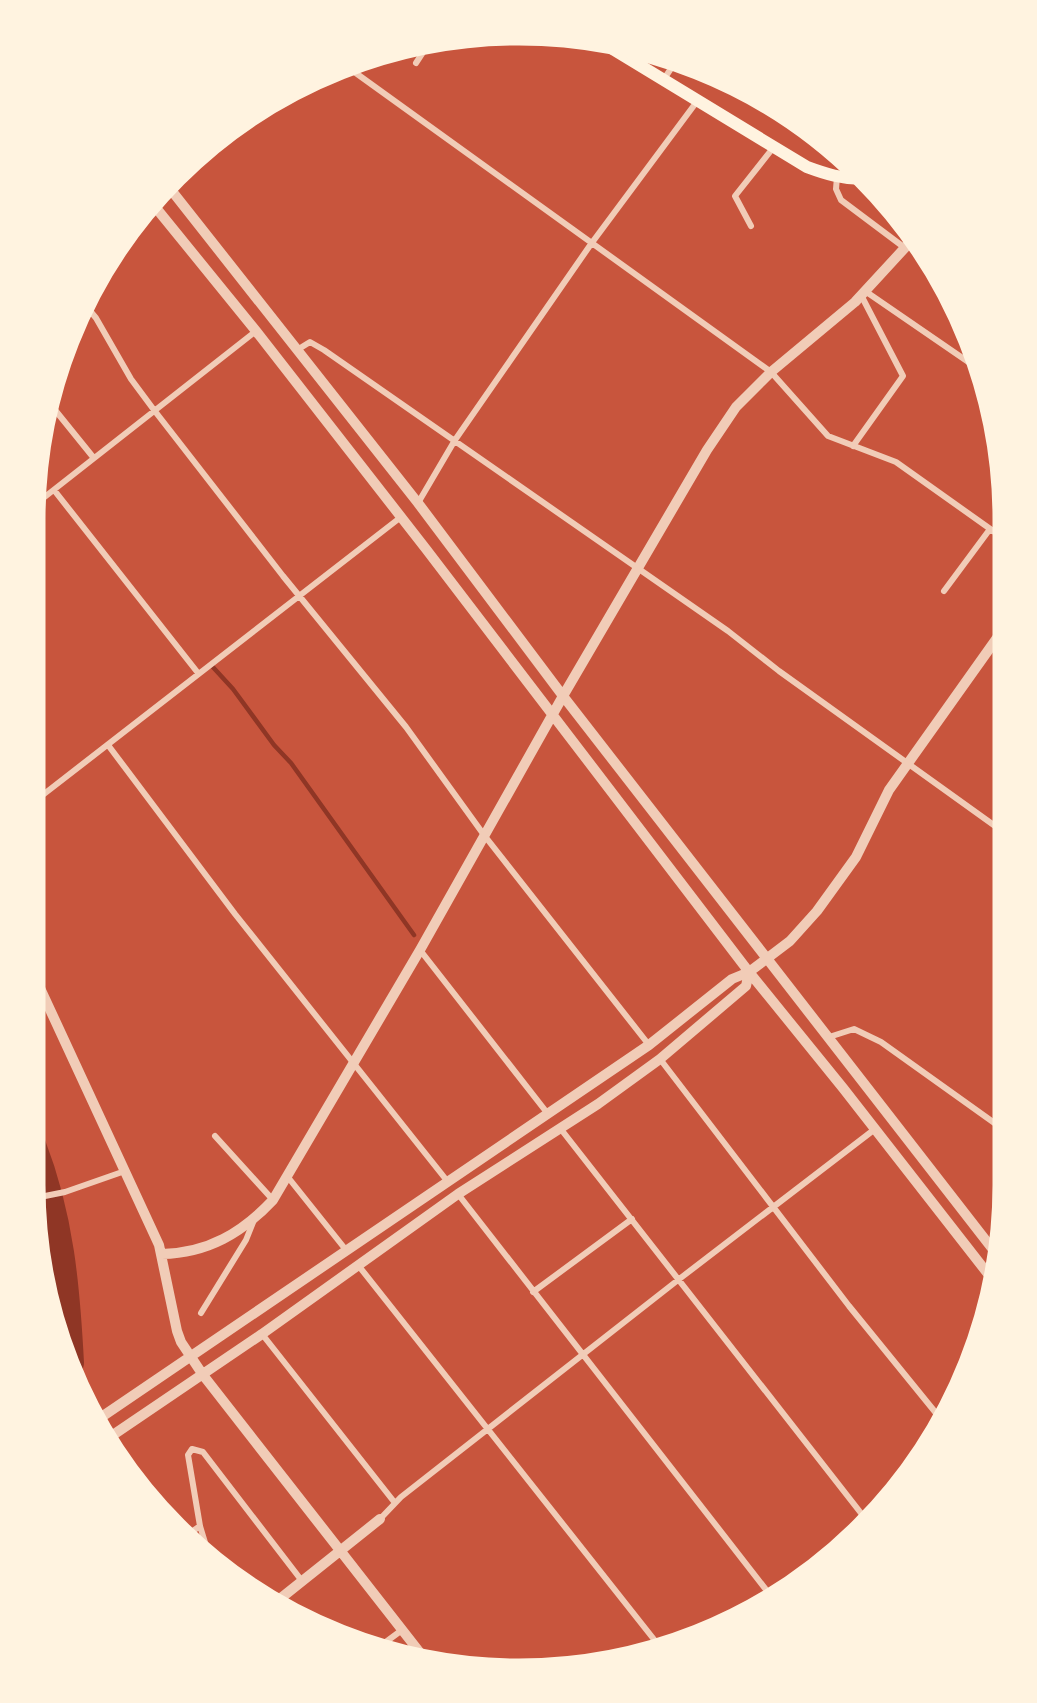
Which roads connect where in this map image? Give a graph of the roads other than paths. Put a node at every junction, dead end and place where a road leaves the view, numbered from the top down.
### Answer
1 (422, 54) edge
2 (626, 56) edge
3 (416, 63) dead end
4 (671, 69) edge
5 (356, 73) edge
6 (664, 79) junction
7 (698, 100) junction
8 (773, 148) junction
9 (837, 177) junction
10 (850, 179) edge
11 (173, 193) edge
12 (157, 210) edge
13 (751, 226) dead end
14 (902, 240) edge
15 (591, 244) junction
16 (907, 246) edge
17 (863, 293) junction
18 (91, 311) edge
19 (256, 331) junction
20 (297, 350) junction
21 (966, 361) edge
22 (771, 372) junction
23 (154, 410) junction
24 (56, 412) edge
25 (454, 440) junction
26 (853, 446) junction
27 (93, 457) junction
28 (54, 490) junction
29 (45, 497) edge
30 (418, 503) junction
31 (401, 517) junction
32 (990, 529) junction
33 (993, 531) edge
34 (637, 569) junction
35 (944, 591) dead end
36 (299, 595) junction
37 (993, 644) edge
38 (198, 673) junction
39 (563, 696) junction
40 (553, 715) junction
41 (108, 746) junction
42 (907, 764) junction
43 (44, 794) edge
44 (993, 825) edge
45 (484, 835) junction
46 (420, 950) junction
47 (767, 957) junction
48 (749, 972) junction
49 (44, 996) edge
50 (828, 1037) junction
51 (649, 1045) junction
52 (660, 1059) junction
53 (354, 1061) junction
54 (548, 1114) junction
55 (993, 1121) edge
56 (560, 1128) junction
57 (875, 1129) junction
58 (215, 1136) dead end
59 (126, 1171) junction
60 (287, 1176) junction
61 (448, 1182) junction
62 (458, 1194) junction
63 (44, 1196) edge
64 (273, 1200) junction
65 (773, 1208) junction
66 (255, 1219) junction
67 (632, 1219) junction
68 (989, 1245) edge
69 (346, 1250) junction
70 (162, 1254) junction
71 (358, 1265) junction
72 (985, 1270) edge
73 (678, 1280) junction
74 (533, 1292) junction
75 (201, 1313) dead end
76 (262, 1334) junction
77 (582, 1356) junction
78 (190, 1357) junction
79 (203, 1375) junction
80 (935, 1412) edge
81 (103, 1416) edge
82 (487, 1429) junction
83 (115, 1434) edge
84 (395, 1503) junction
85 (861, 1513) edge
86 (380, 1519) joint
87 (200, 1526) junction
88 (194, 1531) edge
89 (205, 1542) edge
90 (342, 1550) junction
91 (302, 1581) junction
92 (766, 1590) edge
93 (282, 1597) edge
94 (402, 1630) junction
95 (654, 1639) edge
96 (388, 1641) edge
97 (417, 1648) edge

1 - 3 street
2 - 6 main road
4 - 6 street
5 - 15 street
6 - 7 main road
7 - 8 main road
7 - 15 street
8 - 9 main road
8 - 13 street
9 - 10 main road
9 - 14 street
11 - 20 street
12 - 19 street
15 - 22 street
15 - 25 street
16 - 17 street
17 - 21 street
17 - 22 street
17 - 26 street
18 - 23 street
19 - 23 street
19 - 31 street
20 - 25 street
20 - 30 street
22 - 26 street
22 - 34 street
23 - 27 street
23 - 36 street
24 - 27 street
25 - 30 street
25 - 34 street
26 - 32 street
27 - 28 street
28 - 29 street
28 - 38 street
30 - 39 street
31 - 36 street
31 - 40 street
32 - 33 street
32 - 35 street
34 - 39 street
34 - 42 street
36 - 38 street
36 - 45 street
37 - 42 street
38 - 41 street
39 - 40 street
39 - 47 street
40 - 45 street
40 - 48 street
41 - 43 street
41 - 53 street
42 - 44 street
42 - 47 street
45 - 46 street
45 - 51 street
46 - 53 street
46 - 54 street
47 - 48 street
47 - 50 street
48 - 51 street
48 - 52 street
48 - 57 street
49 - 59 street
50 - 55 street
50 - 68 street
51 - 54 street
52 - 56 street
52 - 65 street
53 - 60 street
53 - 61 street
54 - 61 street
56 - 62 street
56 - 67 street
57 - 65 street
57 - 72 street
58 - 64 street
59 - 63 street
59 - 70 street
60 - 64 street
60 - 69 street
61 - 69 street
62 - 71 street
62 - 74 street
64 - 66 street
65 - 73 street
65 - 80 street
66 - 70 street
66 - 75 street
67 - 73 street
67 - 74 street
69 - 78 street
70 - 78 street
71 - 76 street
71 - 82 street
73 - 77 street
73 - 85 street
74 - 77 street
76 - 79 street
76 - 84 street
77 - 82 street
77 - 92 street
78 - 79 street
78 - 81 street
79 - 83 street
79 - 90 street
82 - 84 street
82 - 95 street
84 - 86 street
86 - 90 street
87 - 88 street
87 - 89 street
87 - 91 street
90 - 91 street
90 - 94 street
91 - 93 street
94 - 96 street
94 - 97 street

